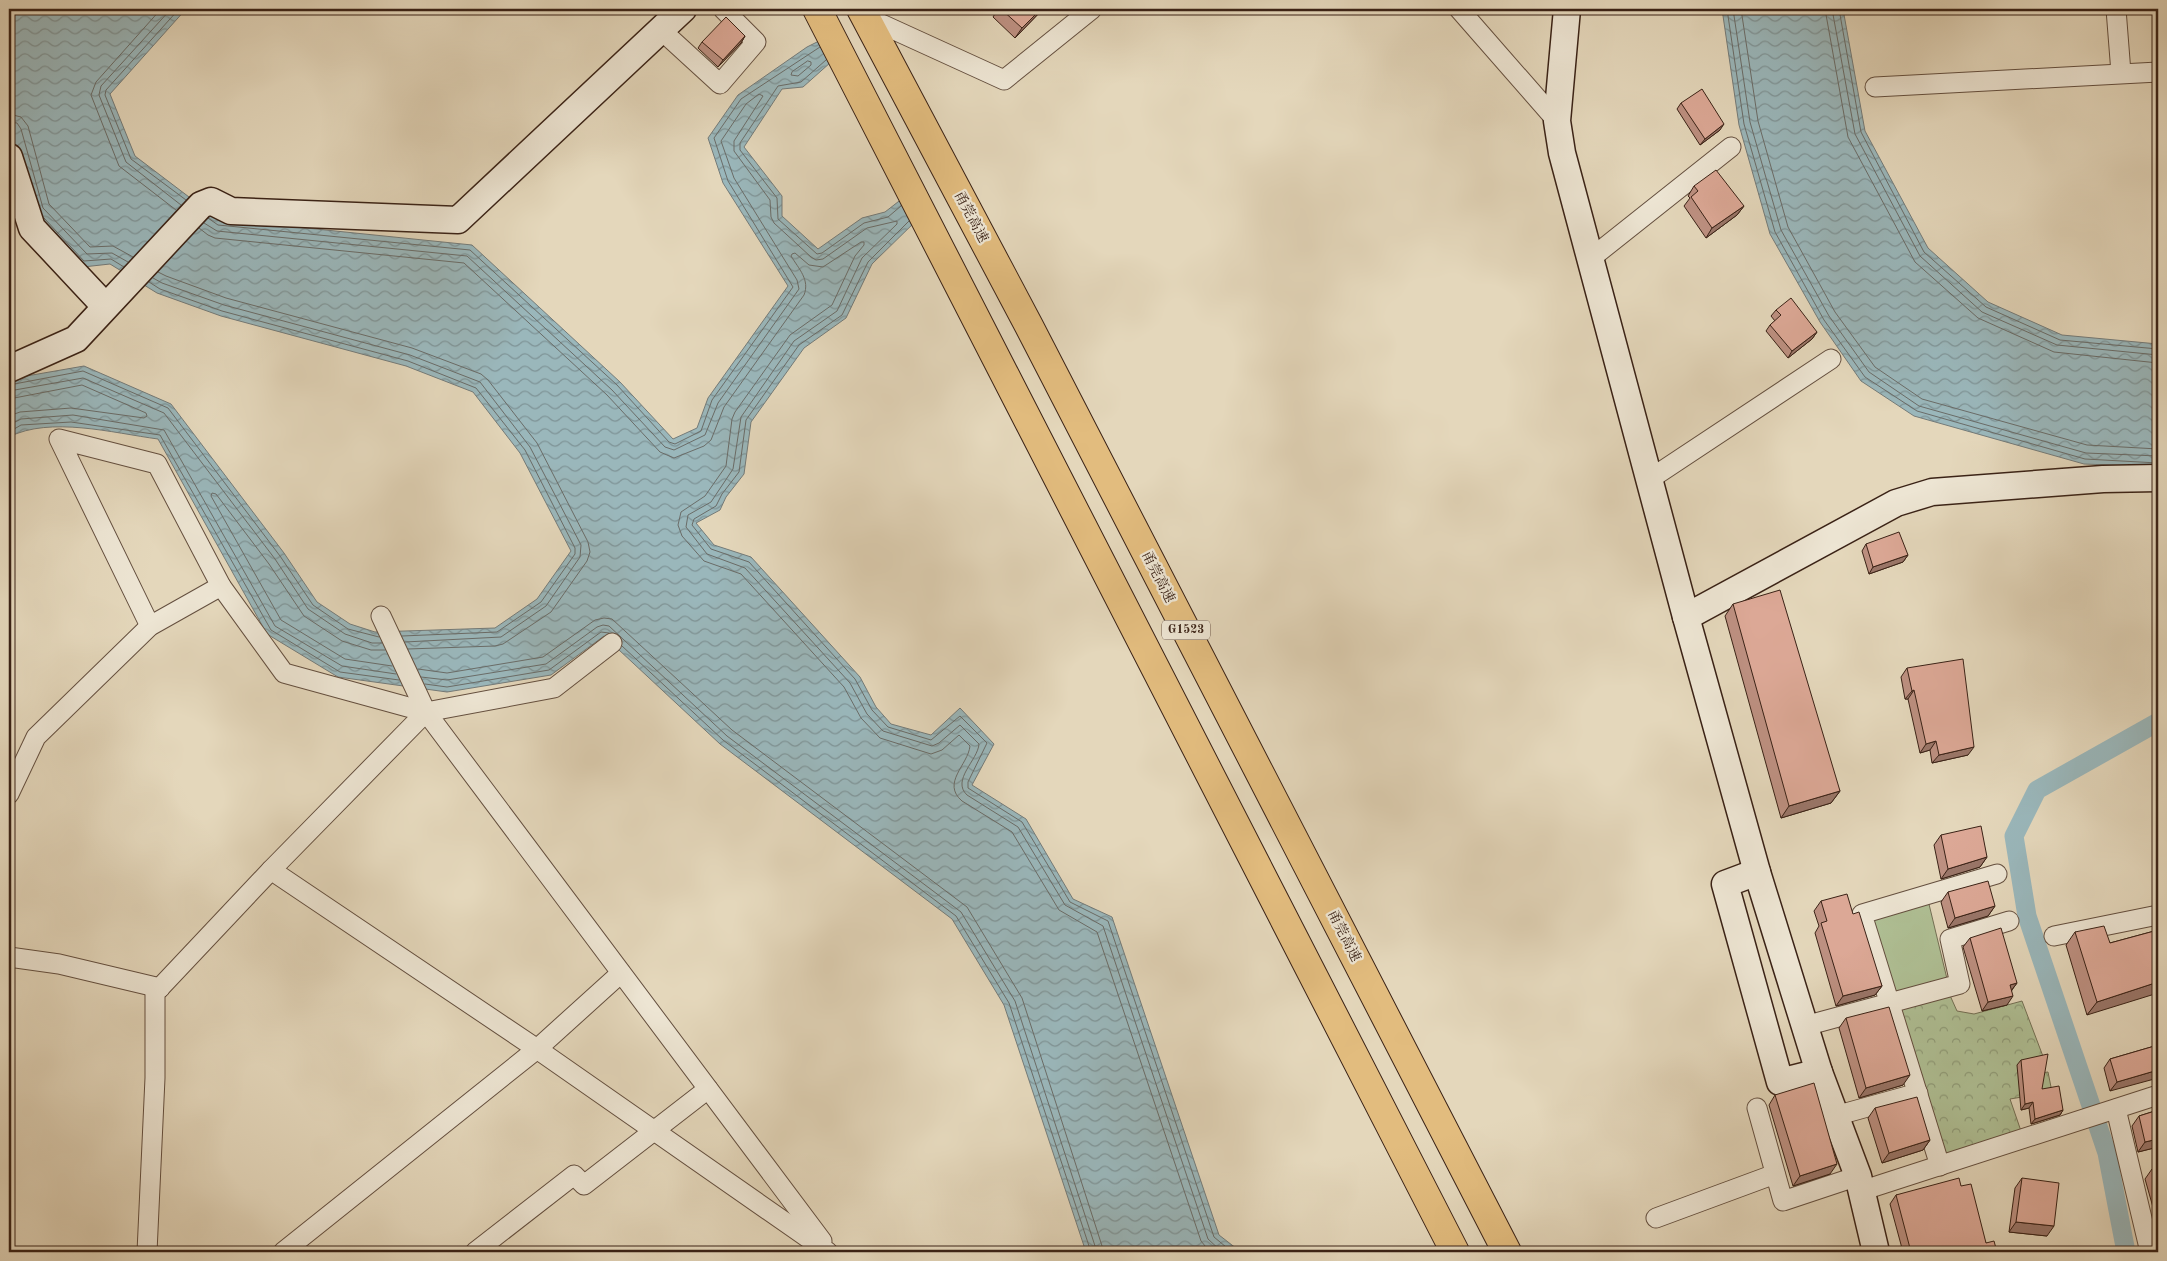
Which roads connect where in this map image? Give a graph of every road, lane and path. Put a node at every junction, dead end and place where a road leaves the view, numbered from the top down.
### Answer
1 (683, 9) edge
2 (723, 9) edge
3 (817, 9) edge
4 (1092, 9) edge
5 (1459, 9) edge
6 (1567, 9) edge
7 (2116, 9) edge
8 (864, 13) edge
9 (661, 30) junction
10 (2158, 72) edge
11 (2122, 73) junction
12 (1876, 87) dead end
13 (1557, 121) junction
14 (1731, 147) dead end
15 (9, 157) edge
16 (1590, 259) junction
17 (105, 306) junction
18 (1830, 359) dead end
19 (9, 369) edge
20 (2158, 478) edge
21 (1650, 479) junction
22 (221, 586) junction
23 (1686, 617) junction
24 (383, 622) dead end
25 (150, 626) junction
26 (612, 643) dead end
27 (426, 712) junction
28 (9, 794) edge
29 (271, 870) junction
30 (1757, 872) junction
31 (1997, 874) dead end
32 (2158, 915) edge
33 (2008, 921) dead end
34 (2054, 936) dead end
35 (9, 958) edge
36 (621, 973) junction
37 (160, 988) junction
38 (1890, 1004) junction
39 (1805, 1026) junction
40 (536, 1049) junction
41 (1820, 1072) junction
42 (708, 1089) junction
43 (1918, 1093) junction
44 (2158, 1095) edge
45 (1757, 1108) dead end
46 (2111, 1110) junction
47 (1836, 1116) junction
48 (654, 1131) junction
49 (1940, 1166) junction
50 (1775, 1174) junction
51 (1860, 1184) junction
52 (1656, 1218) dead end
53 (2151, 1227) edge
54 (146, 1252) edge
55 (283, 1252) edge
56 (475, 1252) edge
57 (829, 1252) edge
58 (1455, 1252) edge
59 (1508, 1252) edge
60 (1876, 1252) edge
61 (2150, 1252) edge

1 - 9 street
2 - 9 street
3 - 58 highway, G1523
4 - 8 street
5 - 13 street
6 - 13 street
7 - 11 street
8 - 59 highway, 甬莞高速 / G1523
9 - 17 street
10 - 11 street
11 - 12 street
13 - 16 street
14 - 16 street
15 - 17 street
16 - 21 street
17 - 19 street
18 - 21 street
20 - 23 street
21 - 23 street
22 - 25 street
22 - 25 street
22 - 27 street
23 - 30 street
24 - 27 street
25 - 28 street
26 - 27 street
27 - 29 street
27 - 36 street
29 - 37 street
29 - 40 street
30 - 39 street
30 - 41 street
31 - 38 street
32 - 34 street
33 - 38 street
35 - 37 street
36 - 40 street
36 - 42 street
37 - 54 street
38 - 39 street
38 - 43 street
39 - 41 street
40 - 48 street
40 - 55 street
41 - 47 street
42 - 48 street
42 - 57 street
43 - 47 street
43 - 49 street
44 - 46 street
45 - 50 street
46 - 49 street
46 - 53 street
47 - 51 street
48 - 56 street
48 - 57 street
49 - 51 street
50 - 51 street
50 - 52 street
51 - 60 street
53 - 61 street

